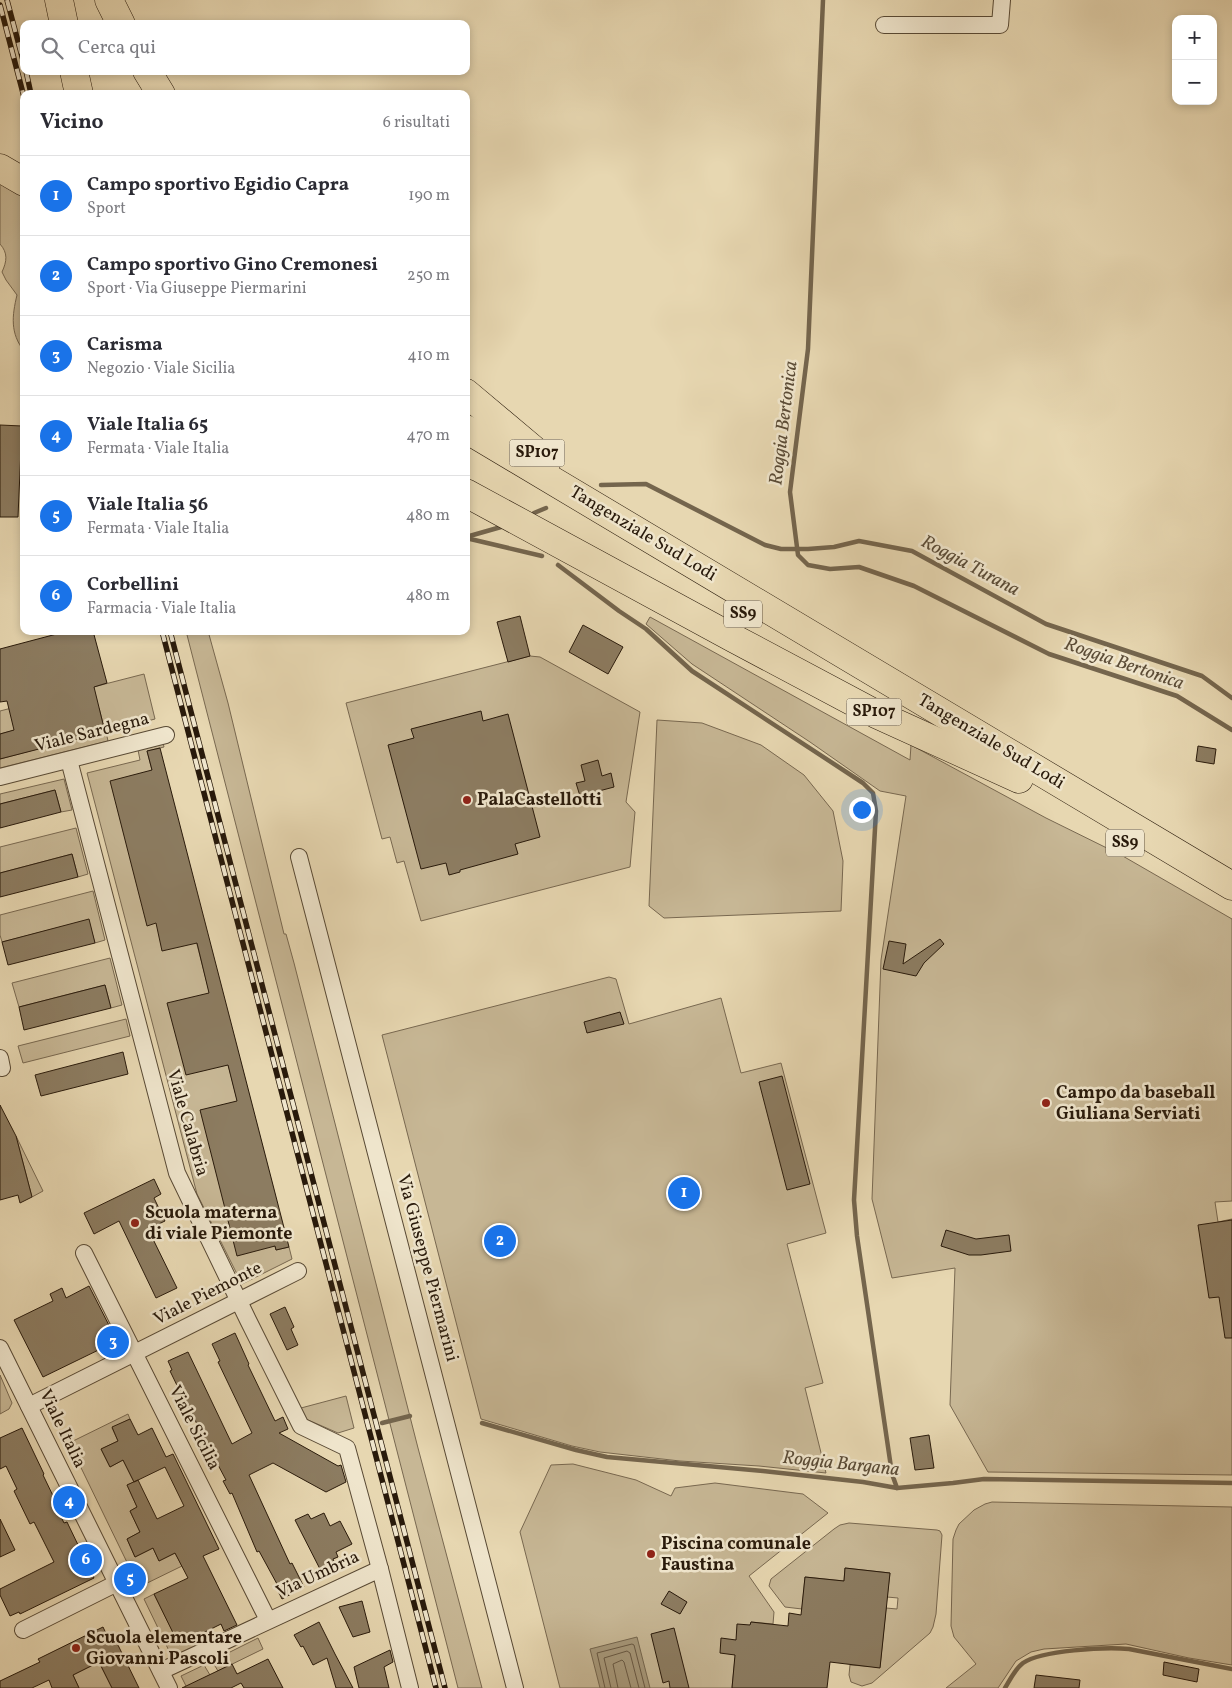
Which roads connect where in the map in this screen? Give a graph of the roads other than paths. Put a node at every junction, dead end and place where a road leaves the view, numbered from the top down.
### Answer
1 (58, 0) edge
2 (109, 0) edge
3 (1002, 0) edge
4 (63, 20) edge
5 (119, 20) edge
6 (884, 25) dead end
7 (75, 75) edge
8 (150, 75) edge
9 (78, 90) edge
10 (159, 90) edge
11 (0, 150) edge
12 (20, 162) edge
13 (0, 168) edge
14 (20, 180) edge
15 (470, 396) edge
16 (470, 431) edge
17 (470, 451) edge
18 (470, 496) edge
19 (607, 512) junction
20 (166, 735) dead end
21 (69, 760) junction
22 (0, 777) edge
23 (1019, 779) junction
24 (299, 858) dead end
25 (1232, 886) edge
26 (1232, 906) edge
27 (84, 1253) dead end
28 (298, 1270) dead end
29 (239, 1302) junction
30 (0, 1348) edge
31 (134, 1354) junction
32 (29, 1406) junction
33 (380, 1569) junction
34 (117, 1583) junction
35 (268, 1620) junction
36 (23, 1630) dead end
37 (161, 1671) junction
38 (170, 1688) edge
39 (410, 1688) edge
40 (515, 1688) edge

1 - 4 highway
2 - 5 highway
3 - 6 street
7 - 9 highway
8 - 10 highway
11 - 12 highway
13 - 14 highway
15 - 19 highway, SP107
16 - 19 highway, Tangenziale Sud Lodi / SS9
17 - 23 highway, Tangenziale Sud Lodi / SS9
18 - 23 highway, SP107
19 - 25 highway, Tangenziale Sud Lodi / SS9
20 - 21 street, Viale Sardegna
21 - 22 street, Viale Sardegna
21 - 29 street, Viale Calabria
23 - 26 highway, Tangenziale Sud Lodi / SS9
24 - 40 street, Via Giuseppe Piermarini
27 - 31 street, Viale Sicilia
28 - 29 street, Viale Piemonte
29 - 31 street, Viale Piemonte
29 - 33 street, Viale Calabria
30 - 32 street, Viale Italia
31 - 32 street, Viale Piemonte
31 - 35 street, Viale Sicilia
32 - 34 street, Viale Italia
33 - 35 street, Via Umbria
33 - 39 street, Via Umbria
34 - 36 street
34 - 37 street, Viale Italia
35 - 37 street, Via Umbria
37 - 38 street, Viale Italia

